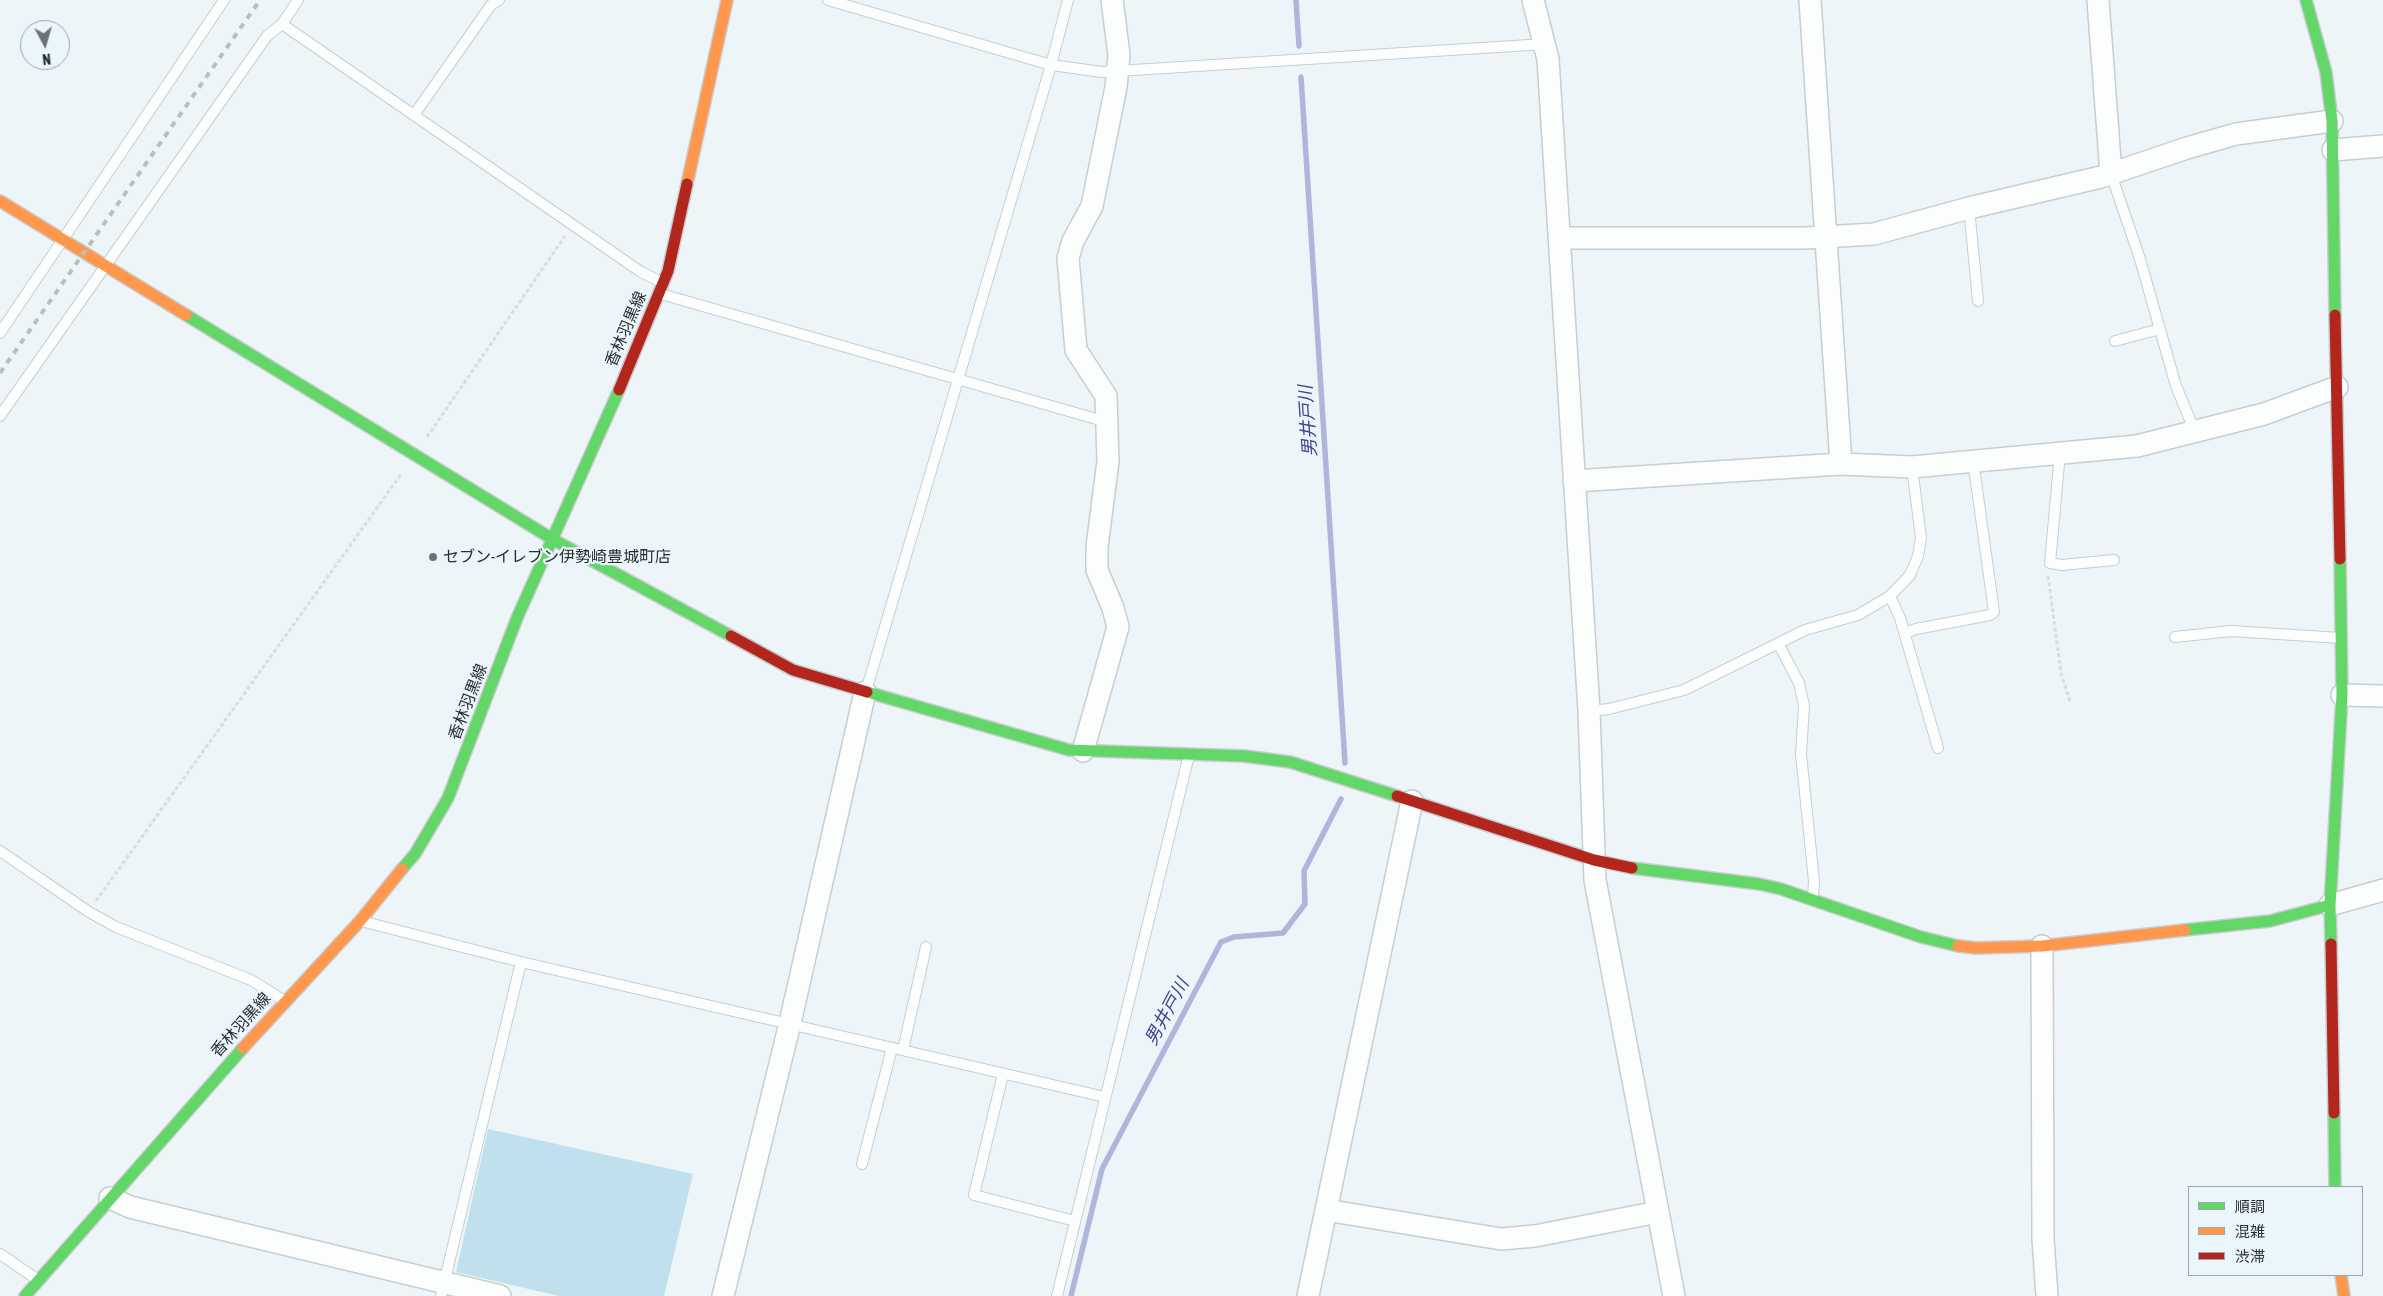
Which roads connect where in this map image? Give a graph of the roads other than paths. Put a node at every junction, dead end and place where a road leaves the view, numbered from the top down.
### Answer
1 (224, 0) edge
2 (298, 0) edge
3 (499, 0) edge
4 (727, 0) edge
5 (828, 0) edge
6 (1068, 0) edge
7 (1112, 0) edge
8 (1533, 0) edge
9 (1810, 0) edge
10 (2098, 0) edge
11 (2306, 0) edge
12 (282, 24) junction
13 (1545, 44) junction
14 (1051, 65) junction
15 (1118, 72) junction
16 (414, 115) junction
17 (2332, 121) junction
18 (2383, 146) edge
19 (2333, 150) junction
20 (2111, 174) junction
21 (0, 201) edge
22 (1969, 208) junction
23 (1559, 238) junction
24 (1825, 238) junction
25 (64, 240) junction
26 (106, 265) junction
27 (661, 288) junction
28 (1978, 301) dead end
29 (2160, 329) junction
30 (0, 333) edge
31 (2115, 341) dead end
32 (958, 380) junction
33 (2337, 387) junction
34 (0, 416) edge
35 (1107, 422) junction
36 (2196, 432) junction
37 (2060, 453) junction
38 (1973, 460) junction
39 (1842, 464) junction
40 (1912, 467) junction
41 (1574, 481) junction
42 (554, 540) junction
43 (2114, 560) dead end
44 (1890, 596) junction
45 (1904, 633) junction
46 (2175, 637) dead end
47 (2341, 638) junction
48 (1778, 645) junction
49 (865, 692) junction
50 (2342, 696) junction
51 (2383, 696) edge
52 (1589, 711) junction
53 (1938, 748) dead end
54 (1083, 751) junction
55 (1189, 754) junction
56 (1412, 801) junction
57 (0, 851) edge
58 (1594, 860) junction
59 (2383, 890) edge
60 (1813, 899) junction
61 (2330, 905) junction
62 (360, 921) junction
63 (2042, 946) junction
64 (926, 947) dead end
65 (521, 962) junction
66 (284, 1000) junction
67 (790, 1023) junction
68 (892, 1048) junction
69 (903, 1050) junction
70 (1003, 1074) junction
71 (1105, 1097) junction
72 (862, 1164) dead end
73 (2335, 1186) edge
74 (110, 1198) junction
75 (1326, 1210) junction
76 (1658, 1212) junction
77 (1075, 1221) junction
78 (0, 1254) edge
79 (2342, 1276) edge
80 (38, 1280) junction
81 (443, 1290) edge
82 (25, 1296) edge
83 (500, 1296) edge
84 (723, 1296) edge
85 (1056, 1296) edge
86 (1308, 1296) edge
87 (1674, 1296) edge
88 (2047, 1296) edge
89 (2344, 1296) edge

1 - 25 lane
2 - 12 lane
3 - 16 lane
4 - 27 street, 香林羽黒線
5 - 14 lane
6 - 14 lane
7 - 15 street
8 - 13 street
9 - 24 street
10 - 20 street
11 - 17 street
12 - 16 lane
12 - 26 lane
13 - 15 lane
13 - 23 street
14 - 15 lane
14 - 32 lane
15 - 35 street
16 - 27 lane
17 - 19 street
17 - 20 street
18 - 19 street
19 - 33 street
20 - 22 street
20 - 29 lane
21 - 25 street
22 - 24 street
22 - 28 lane
23 - 24 street
23 - 41 street
24 - 39 street
25 - 26 street
25 - 30 lane
26 - 34 lane
26 - 42 street
27 - 32 lane
27 - 42 street, 香林羽黒線
29 - 31 lane
29 - 36 lane
32 - 35 lane
32 - 49 lane
33 - 36 street
33 - 47 street
35 - 54 street
36 - 37 street
37 - 38 street
37 - 43 lane
38 - 40 street
38 - 45 lane
39 - 40 street
39 - 41 street
40 - 44 lane
41 - 52 street
42 - 49 street
42 - 62 street, 香林羽黒線
44 - 45 lane
44 - 48 lane
45 - 53 lane
46 - 47 lane
47 - 50 street
48 - 52 lane
48 - 60 lane
49 - 54 street
49 - 67 street
50 - 51 street
50 - 61 street
52 - 58 street
54 - 55 street
55 - 56 street
55 - 71 lane
56 - 58 street
56 - 75 street
57 - 66 lane
58 - 60 street
58 - 76 street
59 - 61 street
60 - 63 street
61 - 63 street
61 - 73 street
62 - 65 lane
62 - 66 street, 香林羽黒線
63 - 88 street
64 - 69 lane
65 - 67 lane
65 - 81 lane
66 - 74 street, 香林羽黒線
67 - 68 lane
67 - 84 street
68 - 69 lane
68 - 72 lane
69 - 70 lane
70 - 71 lane
70 - 77 lane
71 - 77 lane
74 - 80 street, 香林羽黒線
74 - 81 street
75 - 76 street
75 - 86 street
76 - 87 street
77 - 85 lane
78 - 80 lane
79 - 89 street
80 - 82 street, 香林羽黒線
81 - 83 street

